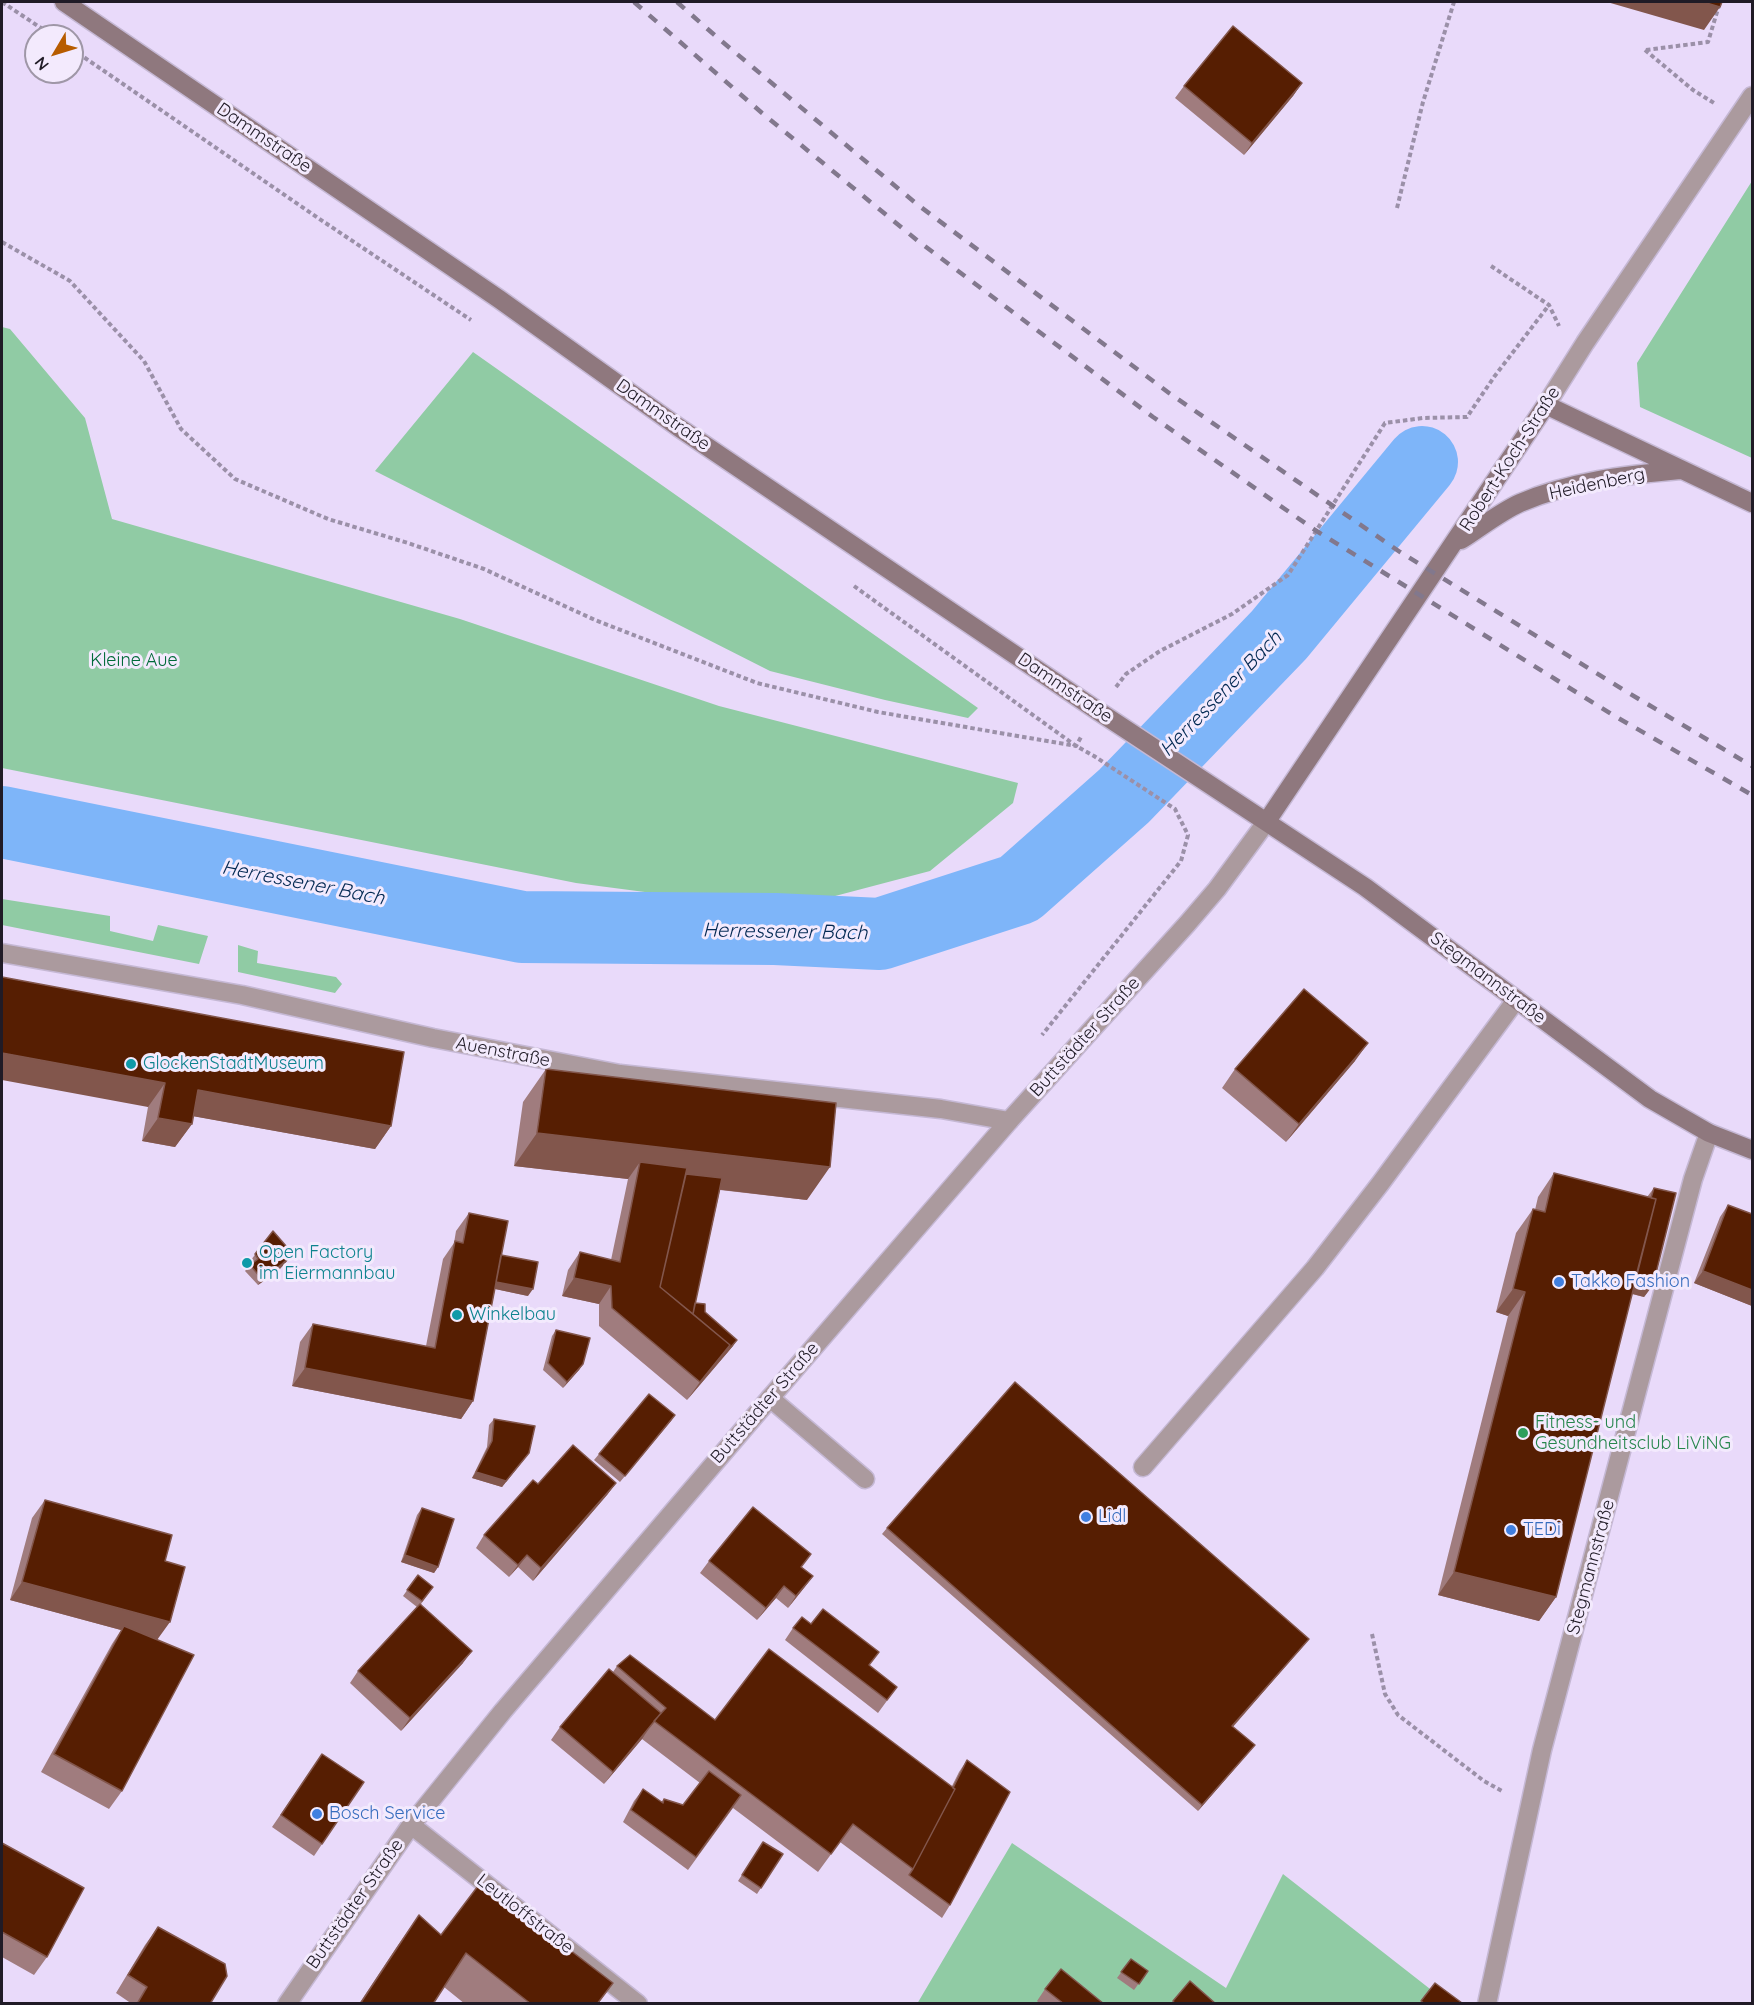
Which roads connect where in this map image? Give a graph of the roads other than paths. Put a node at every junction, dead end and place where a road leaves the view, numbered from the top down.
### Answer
1 (64, 2) edge
2 (1752, 96) edge
3 (1546, 405) junction
4 (1680, 470) junction
5 (1752, 503) edge
6 (1454, 544) junction
7 (1267, 821) junction
8 (2, 953) edge
9 (1516, 1000) junction
10 (1010, 1121) junction
11 (1709, 1133) junction
12 (1752, 1150) edge
13 (770, 1398) junction
14 (1143, 1467) dead end
15 (865, 1479) dead end
16 (411, 1825) junction
17 (286, 2004) edge
18 (638, 2004) edge
19 (1487, 2004) edge

1 - 7 main road, Dammstraße
2 - 3 street, Robert-Koch-Straße
3 - 4 main road, Heidenberg
3 - 6 main road, Robert-Koch-Straße
4 - 5 main road, Heidenberg
4 - 6 main road, Heidenberg
6 - 7 main road, Robert-Koch-Straße
7 - 9 main road, Stegmannstraße
7 - 10 street, Buttstädter Straße
8 - 10 street, Auenstraße
9 - 11 main road, Stegmannstraße
9 - 14 street
10 - 13 street, Buttstädter Straße
11 - 12 main road, Stegmannstraße
11 - 19 street, Stegmannstraße
13 - 15 street
13 - 16 street, Buttstädter Straße
16 - 17 street, Buttstädter Straße
16 - 18 street, Leutloffstraße

